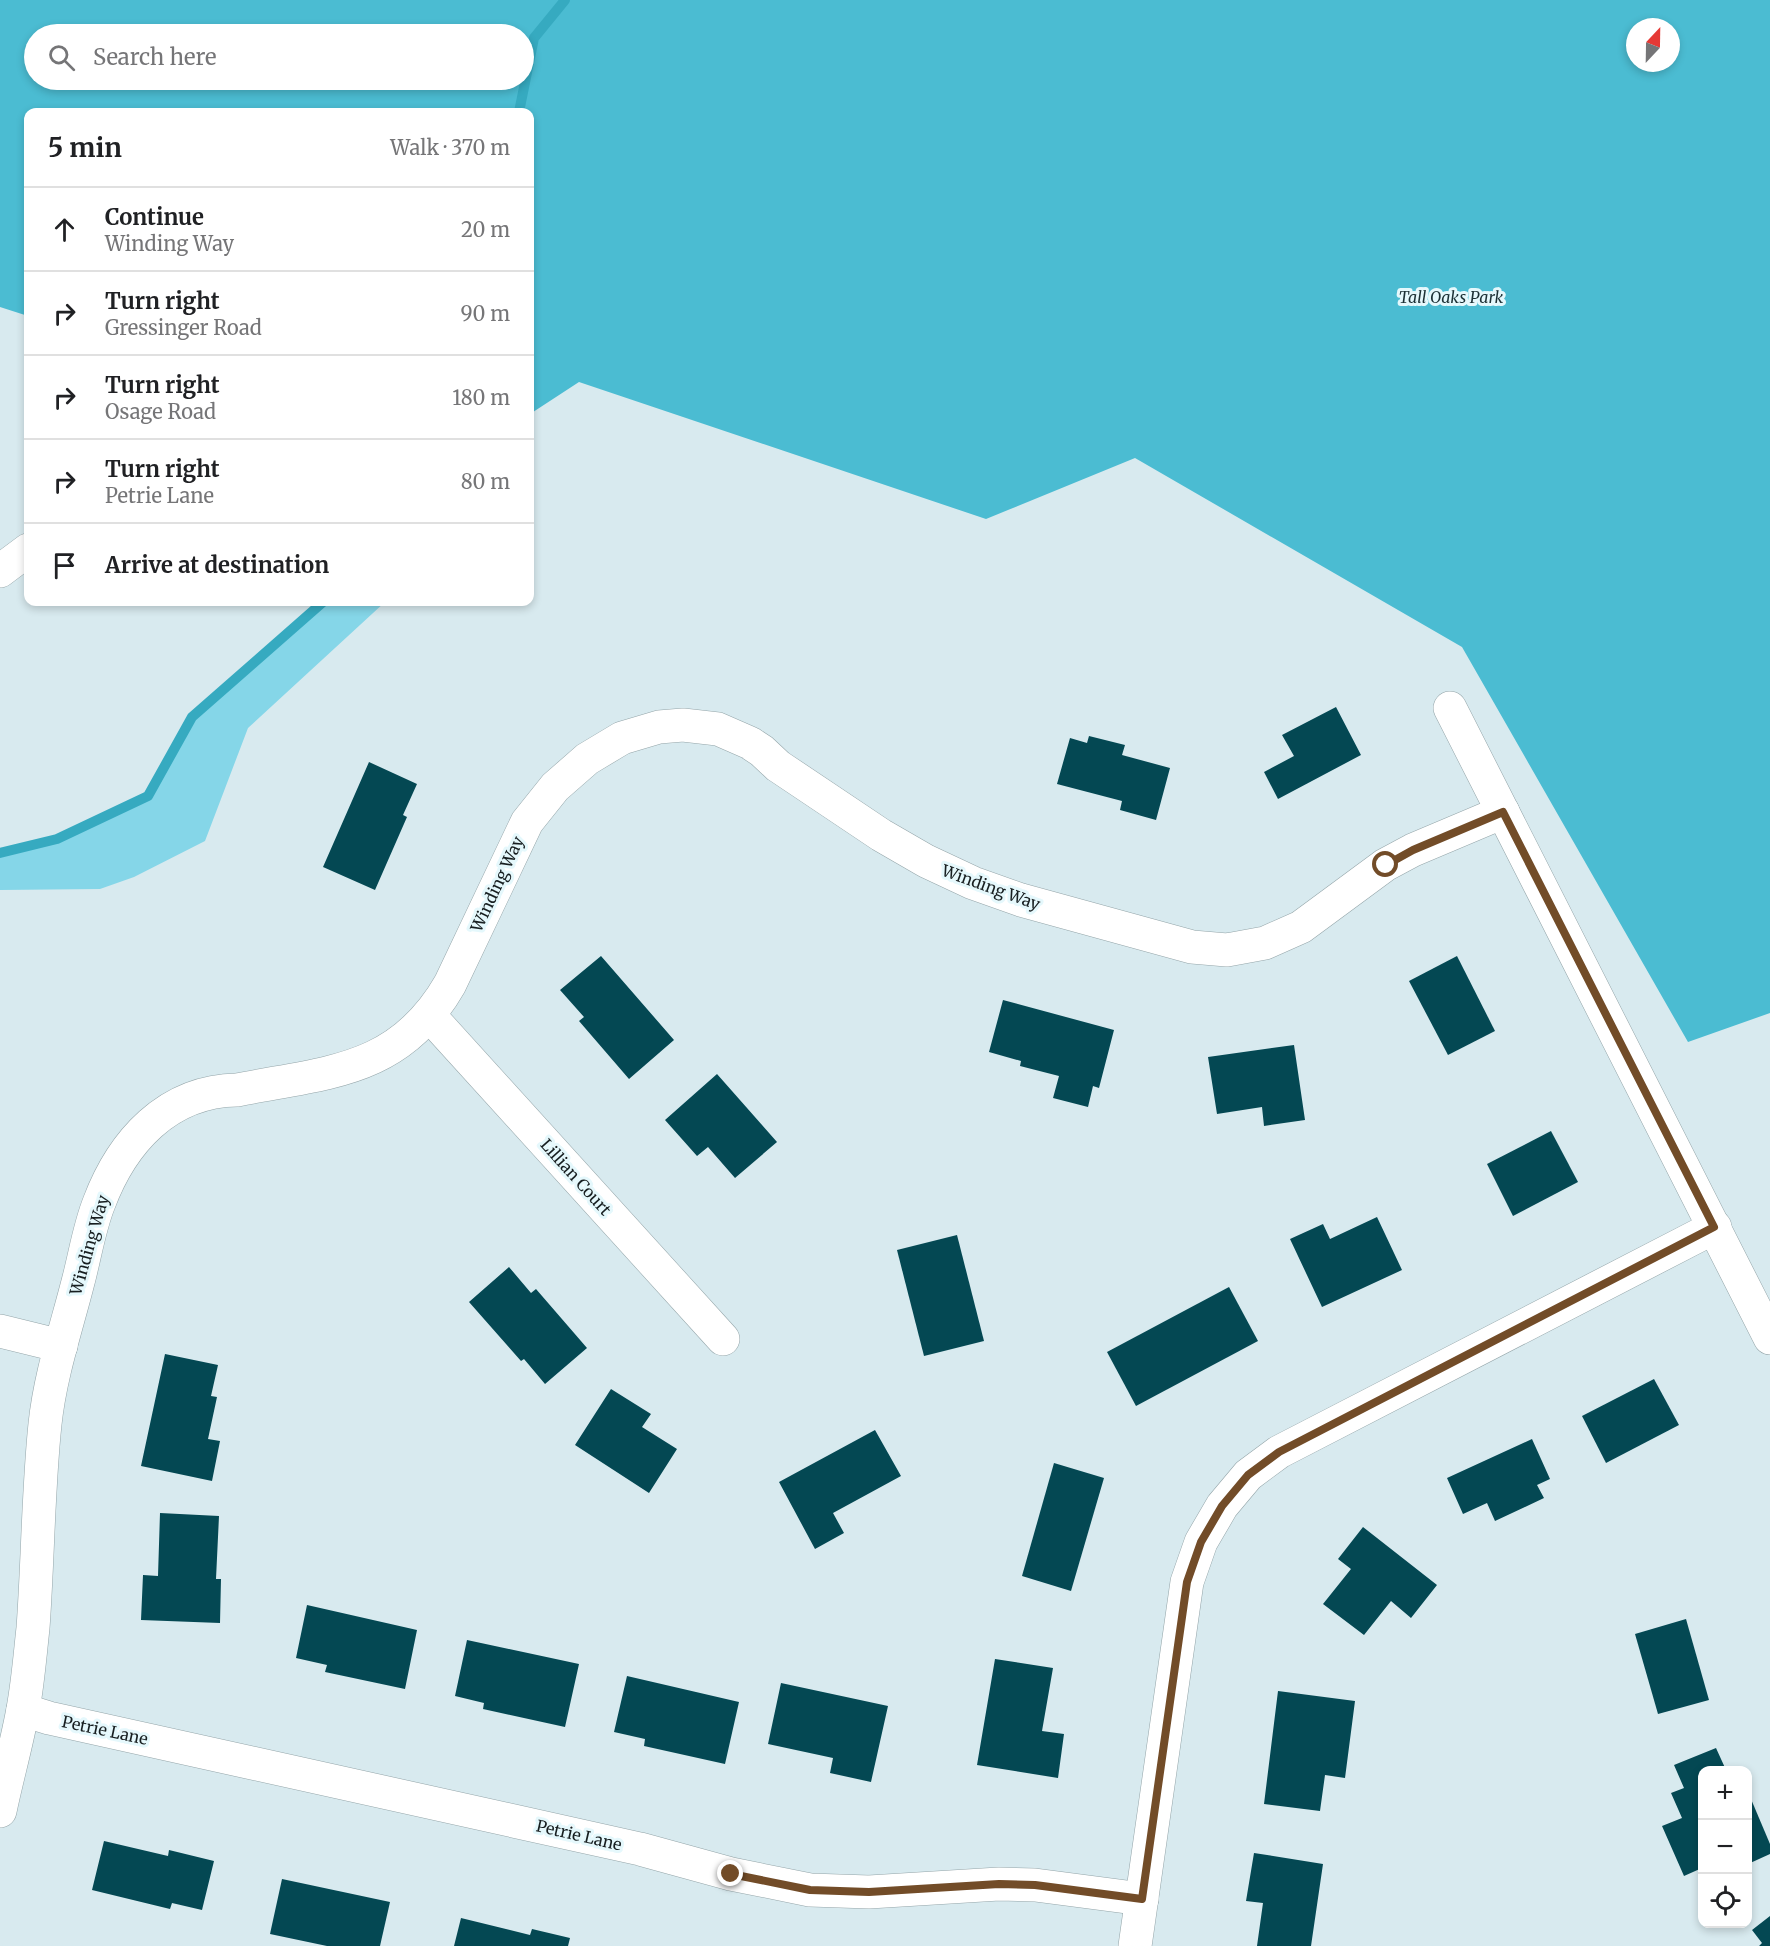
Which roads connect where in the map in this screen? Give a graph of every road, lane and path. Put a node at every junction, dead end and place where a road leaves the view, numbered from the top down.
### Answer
1 (24, 553) edge
2 (0, 571) edge
3 (1450, 708) dead end
4 (1503, 812) junction
5 (429, 1015) junction
6 (1714, 1227) junction
7 (0, 1331) edge
8 (1770, 1338) edge
9 (723, 1339) dead end
10 (61, 1346) junction
11 (23, 1710) junction
12 (0, 1811) edge
13 (1142, 1899) junction
14 (1135, 1946) edge

1 - 2 street
3 - 4 street
4 - 5 street, Winding Way
4 - 6 street
5 - 9 street, Lillian Court
5 - 10 street, Winding Way
6 - 8 street
6 - 13 street
7 - 10 street
10 - 11 street, Winding Way
11 - 12 street, Winding Way
11 - 13 street, Petrie Lane
13 - 14 street

